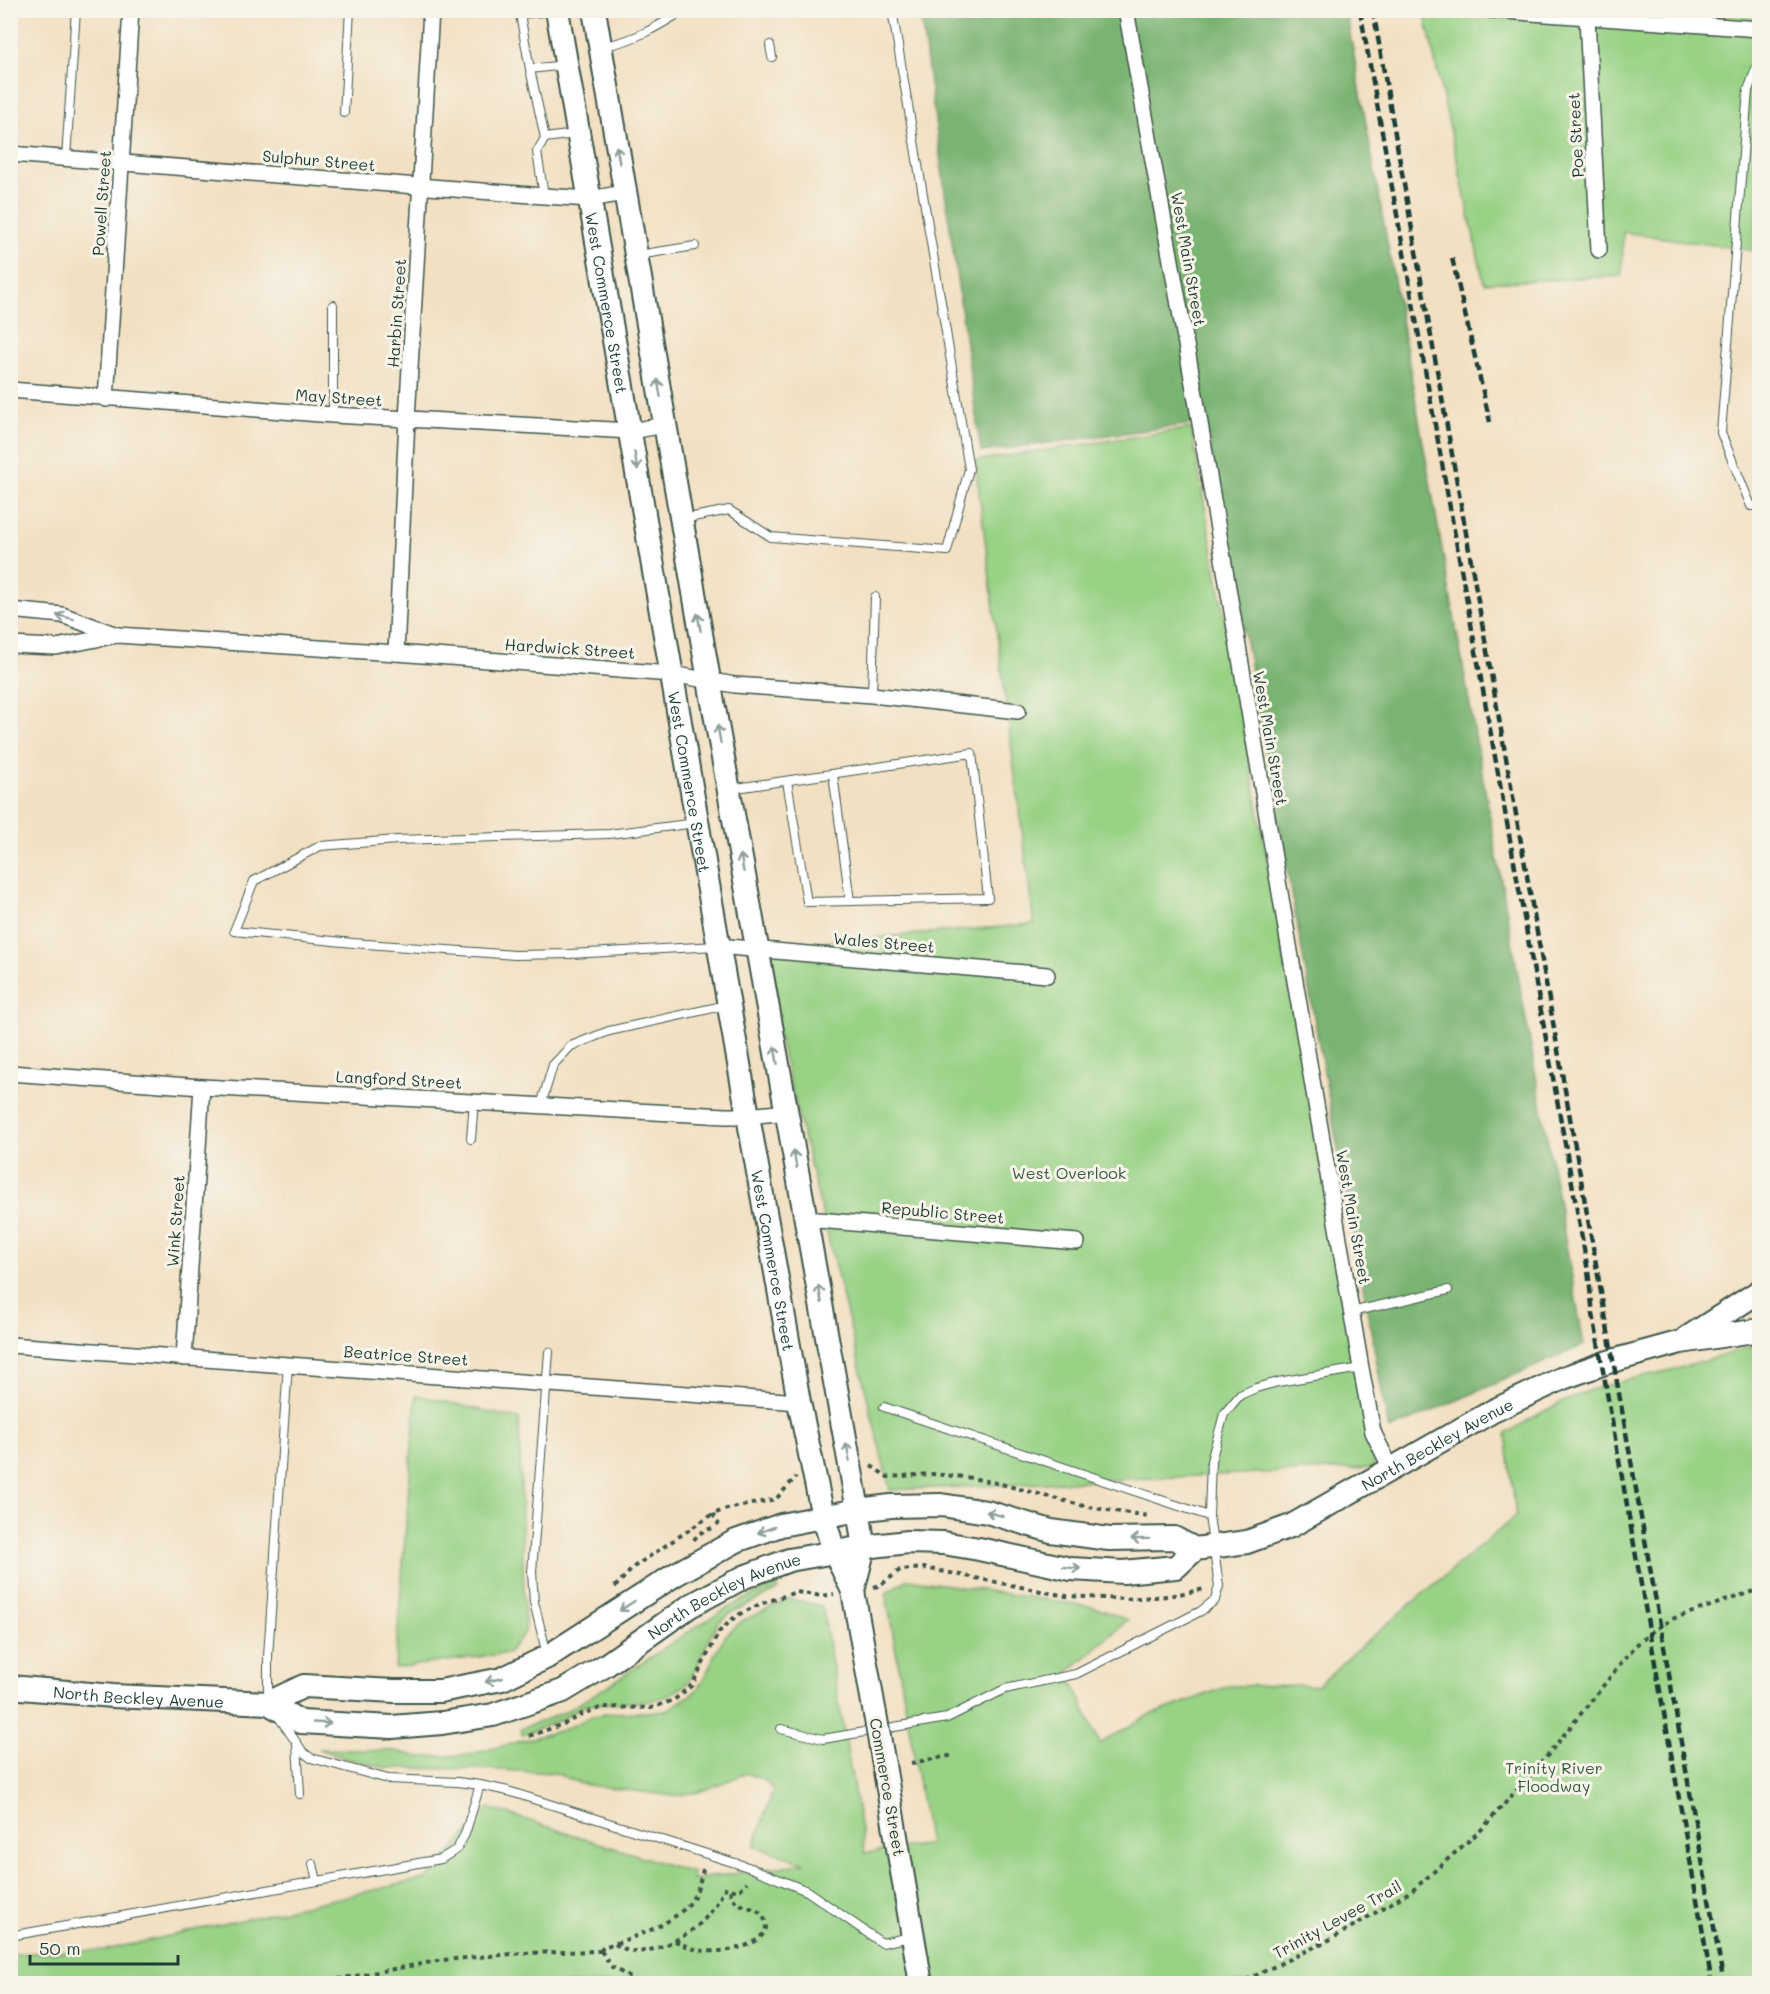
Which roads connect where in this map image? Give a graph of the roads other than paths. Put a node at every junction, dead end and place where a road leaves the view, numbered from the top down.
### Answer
1 (76, 10) edge
2 (130, 10) edge
3 (350, 10) edge
4 (431, 10) edge
5 (557, 10) edge
6 (594, 10) edge
7 (684, 10) edge
8 (892, 10) edge
9 (1126, 10) edge
10 (1490, 10) edge
11 (518, 12) edge
12 (1587, 18) junction
13 (1760, 29) edge
14 (770, 45) dead end
15 (600, 46) junction
16 (772, 57) dead end
17 (1760, 58) edge
18 (566, 65) junction
19 (530, 69) junction
20 (344, 113) dead end
21 (579, 134) junction
22 (545, 138) junction
23 (10, 154) edge
24 (66, 158) junction
25 (121, 162) junction
26 (422, 186) junction
27 (624, 194) junction
28 (544, 196) junction
29 (590, 199) junction
30 (694, 246) dead end
31 (1599, 250) dead end
32 (636, 256) junction
33 (333, 305) dead end
34 (10, 390) edge
35 (106, 399) junction
36 (333, 415) junction
37 (407, 419) junction
38 (665, 425) junction
39 (631, 431) junction
40 (1760, 506) edge
41 (681, 519) junction
42 (875, 597) dead end
43 (10, 610) edge
44 (117, 635) junction
45 (10, 645) edge
46 (396, 653) junction
47 (671, 674) junction
48 (709, 680) junction
49 (872, 695) junction
50 (1018, 711) dead end
51 (833, 774) junction
52 (787, 781) junction
53 (728, 789) junction
54 (698, 823) junction
55 (850, 901) junction
56 (718, 946) junction
57 (758, 948) junction
58 (1047, 975) dead end
59 (729, 1005) junction
60 (10, 1072) edge
61 (202, 1087) junction
62 (474, 1101) junction
63 (541, 1105) junction
64 (787, 1112) junction
65 (748, 1116) junction
66 (471, 1139) dead end
67 (806, 1219) junction
68 (1077, 1242) dead end
69 (1448, 1290) dead end
70 (1760, 1291) edge
71 (1351, 1312) junction
72 (1760, 1330) edge
73 (1681, 1342) junction
74 (10, 1345) edge
75 (549, 1352) dead end
76 (184, 1358) junction
77 (288, 1365) junction
78 (1361, 1368) junction
79 (547, 1383) junction
80 (799, 1402) junction
81 (884, 1407) dead end
82 (1391, 1469) junction
83 (858, 1510) junction
84 (823, 1516) junction
85 (1209, 1516) junction
86 (864, 1546) junction
87 (1204, 1549) junction
88 (834, 1551) junction
89 (853, 1591) junction
90 (547, 1657) junction
91 (10, 1688) edge
92 (563, 1691) junction
93 (268, 1703) junction
94 (781, 1729) dead end
95 (297, 1742) junction
96 (480, 1785) junction
97 (300, 1794) dead end
98 (314, 1864) dead end
99 (316, 1881) junction
100 (10, 1936) edge
101 (914, 1936) junction
102 (921, 1983) edge

1 - 24 lane
2 - 25 street, Powell Street
3 - 20 lane
4 - 26 street, Harbin Street
5 - 11 lane
5 - 18 main road, West Commerce Street
6 - 15 main road
7 - 15 lane
8 - 41 lane
9 - 71 street, West Main Street
10 - 12 street
11 - 19 lane
12 - 13 street
12 - 31 street, Poe Street
14 - 16 lane
27 -> 15 main road
17 - 40 lane
18 - 19 lane
18 - 21 main road, West Commerce Street
19 - 22 lane
21 - 22 lane
21 - 29 main road, West Commerce Street
22 - 28 lane
23 - 24 street, Sulphur Street
24 - 25 street, Sulphur Street
25 - 26 street, Sulphur Street
25 - 35 street, Powell Street
26 - 28 street, Sulphur Street
26 - 37 street, Harbin Street
27 - 29 street, Sulphur Street
27 - 32 main road
28 - 29 street, Sulphur Street
29 - 39 main road, West Commerce Street
30 - 32 lane
38 -> 32 main road
33 - 36 lane
34 - 35 street, May Street
35 - 36 street, May Street
36 - 37 street, May Street
37 - 39 street, May Street
37 - 46 street, Harbin Street
38 - 39 street, May Street
38 - 41 main road
39 -> 47 main road, West Commerce Street
48 -> 41 main road
42 - 49 lane
44 -> 43 street, Hardwick Street
44 - 45 street, Hardwick Street
44 - 46 street, Hardwick Street
46 - 47 street, Hardwick Street
47 - 48 street, Hardwick Street
47 - 54 main road, West Commerce Street
48 - 49 street, Hardwick Street
53 -> 48 main road
49 - 50 street, Hardwick Street
51 - 52 lane
51 - 55 lane
51 - 55 lane
52 - 53 lane
52 - 55 lane
57 -> 53 main road
54 - 56 main road, West Commerce Street
54 - 56 lane
56 - 57 street, Wales Street
56 - 59 main road, West Commerce Street
57 - 58 street, Wales Street
64 -> 57 main road
59 - 63 lane
59 - 65 main road, West Commerce Street
60 - 61 street, Langford Street
61 - 62 street, Langford Street
61 - 76 street, Wink Street
62 - 63 street, Langford Street
62 - 66 lane
63 - 65 street, Langford Street
64 - 65 street, Langford Street
67 -> 64 main road
65 - 80 main road, West Commerce Street
67 - 68 street, Republic Street
83 -> 67 main road
69 - 71 lane
70 - 73 main road, North Beckley Avenue
71 - 78 street, West Main Street
72 - 73 main road, North Beckley Avenue
73 - 82 main road, North Beckley Avenue
74 - 76 street, Beatrice Street
75 - 79 lane
76 - 77 street, Beatrice Street
77 - 79 street, Beatrice Street
77 - 93 lane
78 - 82 street, West Main Street
78 - 85 lane
79 - 80 street, Beatrice Street
79 - 90 lane
80 - 84 main road, West Commerce Street
81 - 85 lane
82 - 87 main road, North Beckley Avenue
83 - 84 main road, North Beckley Avenue
83 - 86 main road
87 -> 83 main road, North Beckley Avenue
84 - 88 main road, West Commerce Street
84 -> 90 main road, North Beckley Avenue
85 - 87 lane
86 -> 87 main road, North Beckley Avenue
86 - 88 main road, North Beckley Avenue
86 - 89 main road, Commerce Street
87 - 94 lane
88 - 89 main road, Commerce Street
88 - 92 main road, North Beckley Avenue
89 - 101 main road, Commerce Street, bridge
90 - 92 main road
90 -> 93 main road, North Beckley Avenue
91 - 93 main road, North Beckley Avenue
93 -> 92 main road, North Beckley Avenue
93 - 95 lane
95 - 96 lane
95 - 97 lane
96 - 99 lane
96 - 101 lane
98 - 99 lane
99 - 100 lane
101 - 102 main road, Commerce Street

